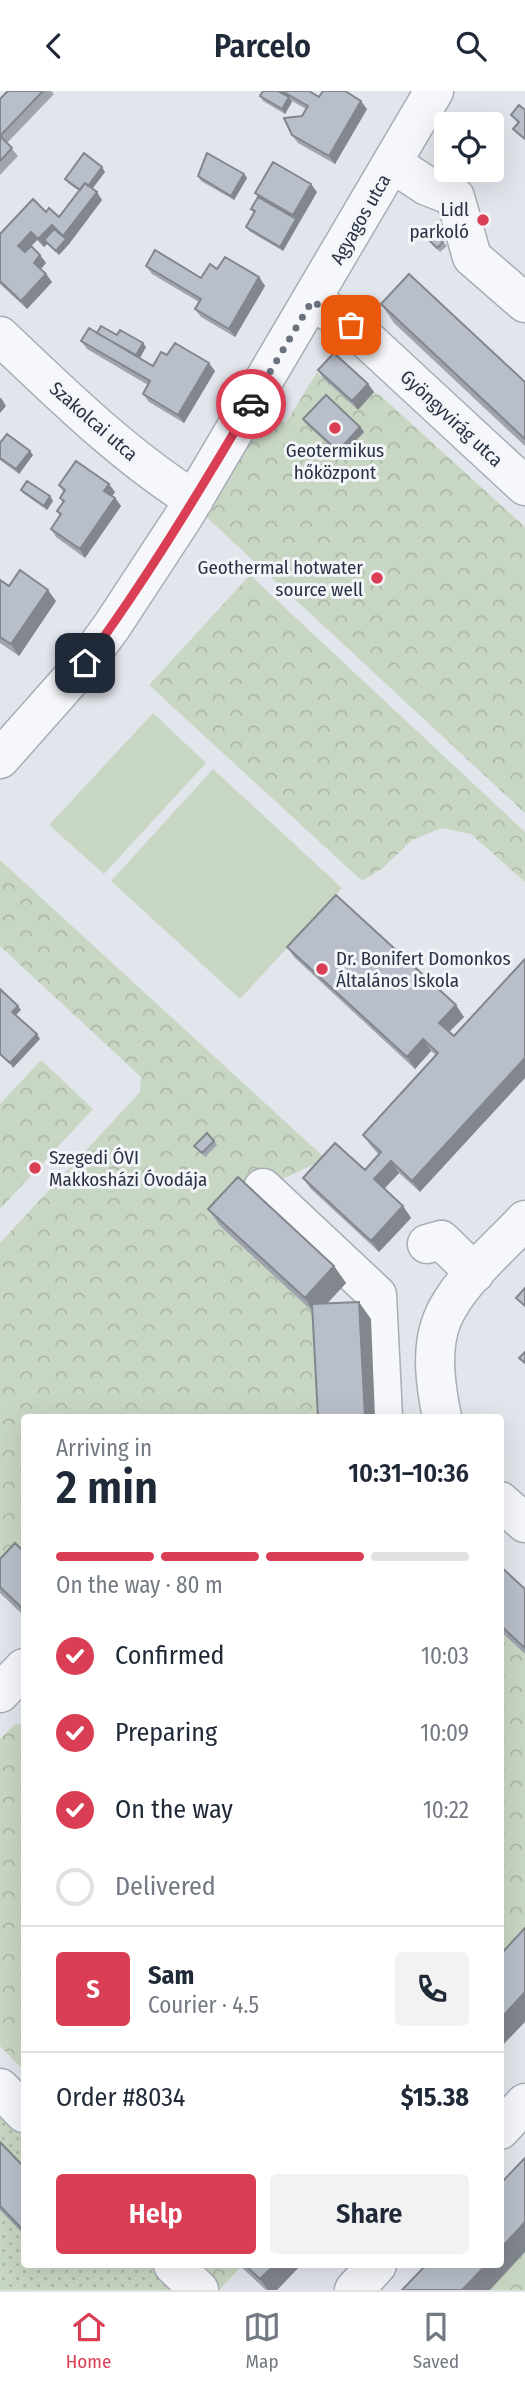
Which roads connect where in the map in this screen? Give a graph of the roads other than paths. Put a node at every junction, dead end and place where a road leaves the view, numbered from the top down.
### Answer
1 (434, 91) edge
2 (392, 163) junction
3 (312, 301) junction
4 (525, 303) edge
5 (0, 336) edge
6 (525, 486) edge
7 (194, 500) junction
8 (0, 759) edge
9 (263, 1188) dead end
10 (525, 1220) edge
11 (427, 1244) dead end
12 (475, 1273) junction
13 (383, 1414) edge
14 (441, 1414) edge
15 (504, 1505) edge
16 (525, 1523) edge
17 (21, 1671) edge
18 (0, 1693) edge
19 (0, 2088) edge
20 (525, 2103) edge
21 (21, 2110) edge
22 (504, 2126) edge
23 (176, 2268) edge
24 (374, 2268) edge
25 (199, 2290) edge
26 (354, 2290) edge

1 - 2 street, Agyagos utca
2 - 3 street, Agyagos utca
2 - 4 street
3 - 6 street, Gyöngyvirág utca
3 - 7 street, Agyagos utca
5 - 7 street, Szakolcai utca
7 - 8 street, Agyagos utca
9 - 13 street
10 - 12 street
11 - 12 street
12 - 14 street
15 - 16 street
17 - 18 street
19 - 21 street
20 - 22 street
23 - 25 street
24 - 26 street

